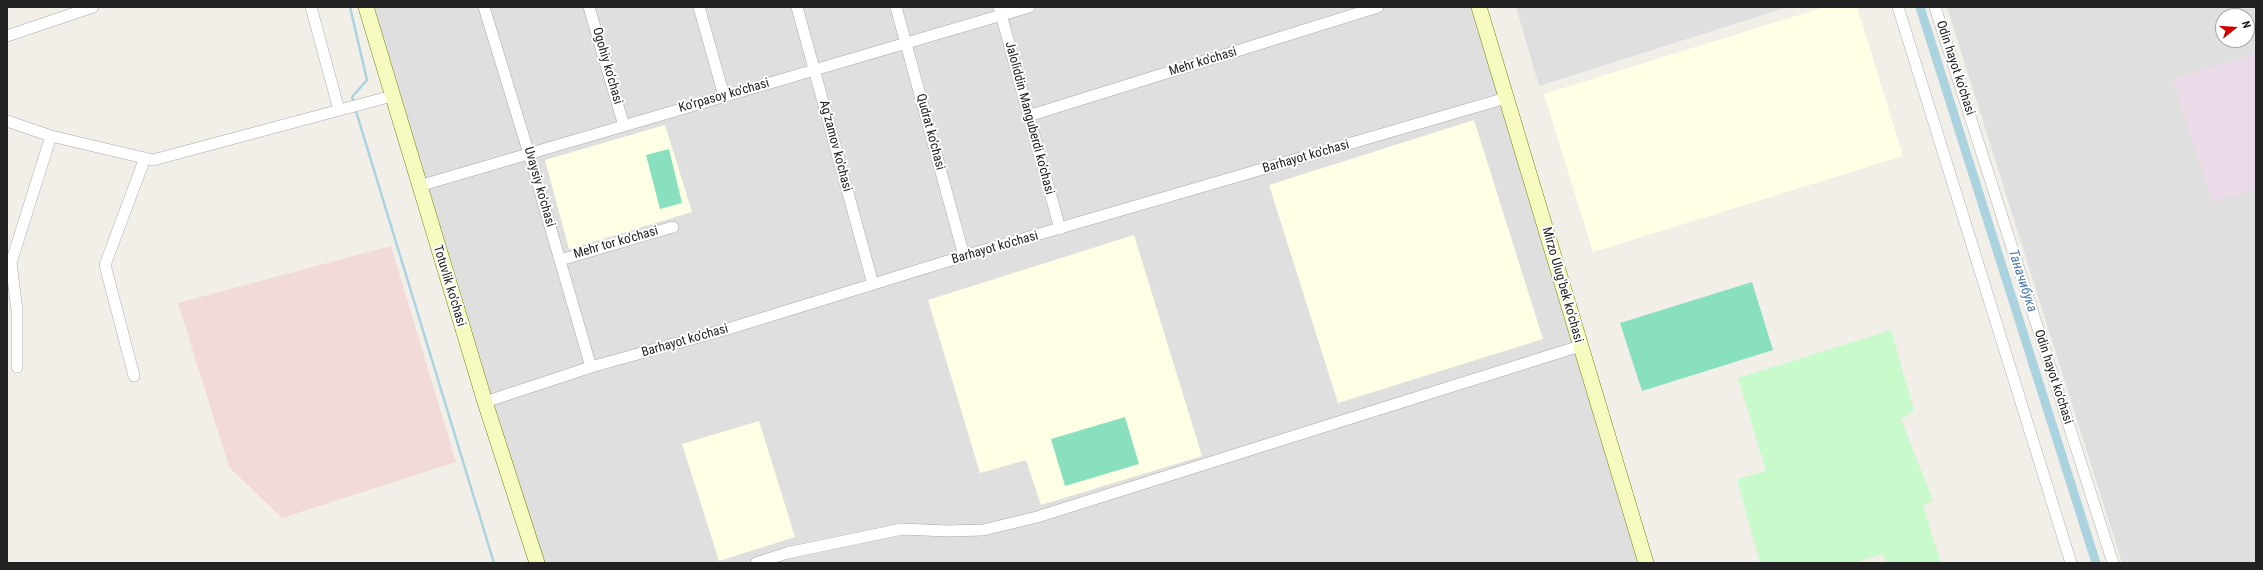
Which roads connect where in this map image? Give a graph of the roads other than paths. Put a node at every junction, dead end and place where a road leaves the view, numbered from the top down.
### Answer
1 (93, 7) edge
2 (311, 7) edge
3 (366, 7) edge
4 (484, 7) edge
5 (589, 7) edge
6 (699, 7) edge
7 (797, 7) edge
8 (896, 7) edge
9 (1029, 7) edge
10 (1378, 7) edge
11 (1479, 7) edge
12 (1898, 7) edge
13 (1935, 7) edge
14 (1000, 11) edge
15 (7, 36) edge
16 (906, 44) junction
17 (814, 70) junction
18 (392, 96) junction
19 (724, 96) junction
20 (1506, 98) junction
21 (342, 110) junction
22 (1028, 116) junction
23 (7, 121) edge
24 (624, 126) junction
25 (51, 136) junction
26 (529, 154) junction
27 (145, 158) junction
28 (419, 186) junction
29 (673, 227) dead end
30 (1060, 229) junction
31 (964, 256) junction
32 (560, 260) junction
33 (873, 284) junction
34 (1580, 346) junction
35 (17, 367) dead end
36 (591, 367) junction
37 (134, 376) dead end
38 (485, 402) junction
39 (537, 563) edge
40 (756, 563) edge
41 (1646, 563) edge
42 (2071, 563) edge
43 (2113, 563) edge

1 - 15 street
2 - 21 street
3 - 18 main road, Totuvlik ko'chasi
4 - 26 street, Uvaysiy ko'chasi
5 - 24 street, Ogohiy ko'chasi
6 - 19 street
7 - 17 street, Ag‘zamov ko'chasi
8 - 16 street, Qudrat ko'chasi
9 - 14 street, Ko‘rpasoy ko'chasi
10 - 22 street, Mehr ko'chasi
11 - 20 main road, Mirzo Ulug'bek ko'chasi
12 - 42 street
13 - 43 street, Odin hayot ko'chasi
14 - 16 street, Ko‘rpasoy ko'chasi
14 - 22 street, Jaloliddin Manguberdi ko'chasi
16 - 17 street, Ko‘rpasoy ko'chasi
16 - 31 street, Qudrat ko'chasi
17 - 19 street, Ko‘rpasoy ko'chasi
17 - 33 street, Ag‘zamov ko'chasi
18 - 21 street
18 - 28 main road, Totuvlik ko'chasi
19 - 24 street, Ko‘rpasoy ko'chasi
20 - 30 street, Barhayot ko'chasi
20 - 34 main road, Mirzo Ulug'bek ko'chasi
21 - 27 street
22 - 30 street, Jaloliddin Manguberdi ko'chasi
23 - 25 street
24 - 26 street, Ko‘rpasoy ko'chasi
25 - 27 street
25 - 35 street
26 - 28 street, Ko‘rpasoy ko'chasi
26 - 32 street, Uvaysiy ko'chasi
27 - 37 street
28 - 38 main road, Totuvlik ko'chasi
29 - 32 street, Mehr tor ko'chasi
30 - 31 street, Barhayot ko'chasi
31 - 33 street, Barhayot ko'chasi
32 - 36 street, Uvaysiy ko'chasi
33 - 36 street, Barhayot ko'chasi
34 - 40 street
34 - 41 main road, Mirzo Ulug'bek ko'chasi
36 - 38 street, Barhayot ko'chasi
38 - 39 main road, Totuvlik ko'chasi

